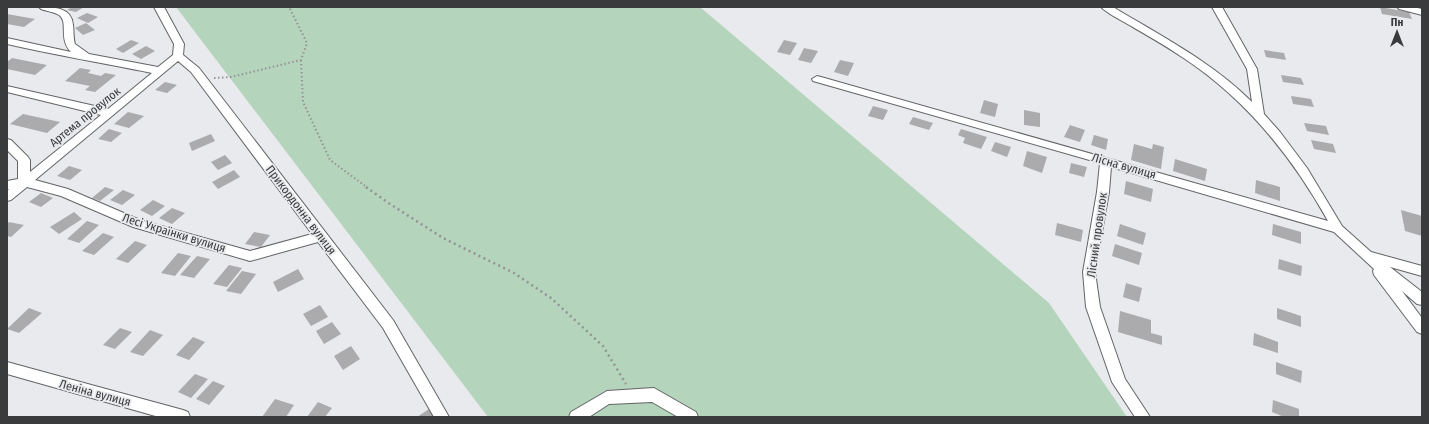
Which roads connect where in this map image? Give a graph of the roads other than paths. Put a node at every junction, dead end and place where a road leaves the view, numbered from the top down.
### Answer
1 (44, 7) edge
2 (159, 7) edge
3 (1106, 7) edge
4 (1217, 7) edge
5 (1402, 7) edge
6 (1422, 12) edge
7 (7, 41) edge
8 (88, 56) junction
9 (178, 56) junction
10 (160, 71) junction
11 (817, 79) dead end
12 (7, 89) edge
13 (110, 113) junction
14 (1259, 115) junction
15 (7, 143) edge
16 (1106, 161) junction
17 (24, 182) junction
18 (7, 185) edge
19 (7, 197) edge
20 (1338, 229) junction
21 (321, 236) junction
22 (1367, 256) junction
23 (1422, 271) edge
24 (1422, 300) edge
25 (1422, 328) edge
26 (7, 368) edge
27 (183, 417) edge
28 (442, 417) edge
29 (576, 417) edge
30 (691, 417) edge
31 (1142, 417) edge

1 - 8 street
2 - 9 street
3 - 14 street
4 - 14 street
5 - 6 street
7 - 8 street
8 - 10 street
9 - 10 street, Артема провулок
9 - 21 street, Прикордонна вулиця
10 - 13 street, Артема провулок
11 - 16 street, Лісна вулиця
12 - 13 street
13 - 17 street, Артема провулок
14 - 20 street
15 - 17 street
16 - 20 street, Лісна вулиця
16 - 31 street, Лісний провулок
17 - 18 street, Лесі Українки вулиця
17 - 19 street, Артема провулок
17 - 21 street, Лесі Українки вулиця
20 - 22 street, Лісна вулиця
21 - 28 street, Прикордонна вулиця
22 - 23 street, Лісна вулиця
22 - 24 street
22 - 25 street
26 - 27 street, Леніна вулиця
29 - 30 street

